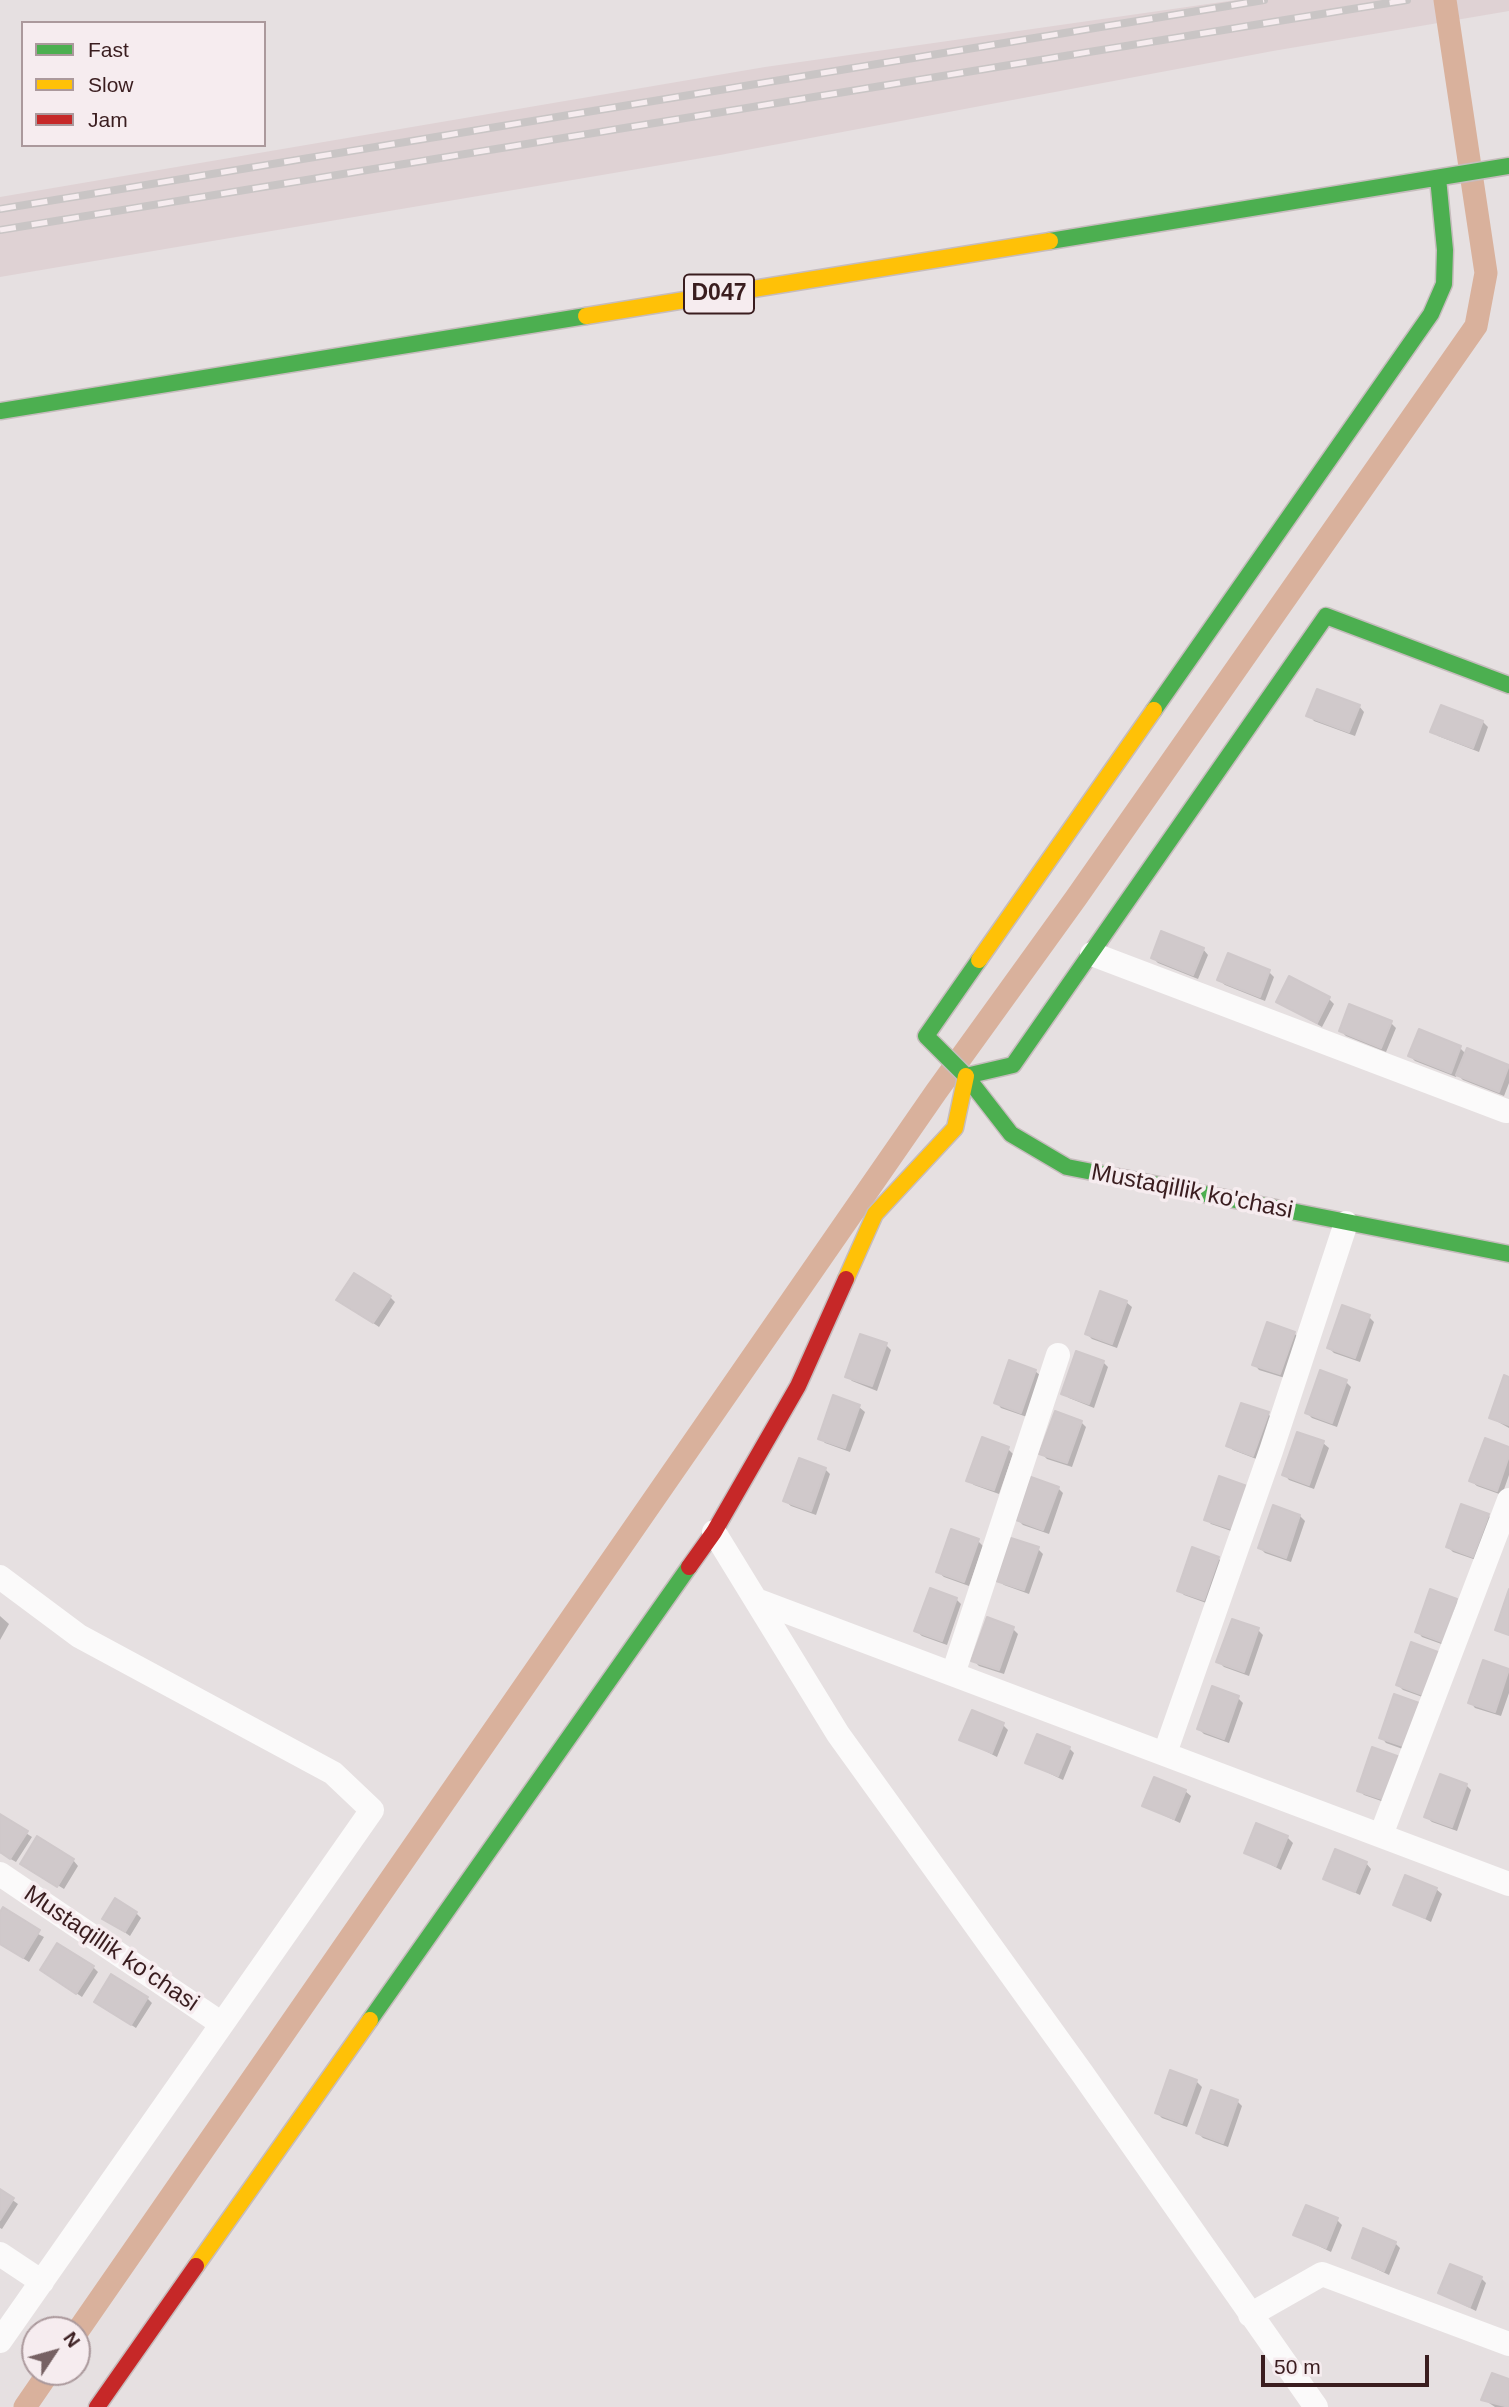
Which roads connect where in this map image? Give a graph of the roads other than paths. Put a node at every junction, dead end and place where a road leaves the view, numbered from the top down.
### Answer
1 (1506, 166) edge
2 (1438, 178) junction
3 (0, 411) edge
4 (1509, 685) edge
5 (1093, 954) junction
6 (966, 1076) junction
7 (1506, 1111) dead end
8 (1346, 1223) junction
9 (1509, 1254) edge
10 (1058, 1355) dead end
11 (1509, 1500) edge
12 (714, 1532) junction
13 (0, 1577) edge
14 (756, 1600) junction
15 (953, 1674) junction
16 (1165, 1753) junction
17 (1381, 1835) junction
18 (0, 1874) edge
19 (1509, 1884) edge
20 (222, 2024) junction
21 (0, 2254) edge
22 (42, 2282) junction
23 (1250, 2315) junction
24 (0, 2341) edge
25 (1509, 2344) edge
26 (97, 2407) edge
27 (1317, 2407) edge

1 - 2 street, D047
2 - 3 street, D047
2 - 6 street, Mustaqillik ko'chasi
4 - 5 street
5 - 6 street
5 - 7 street
6 - 8 street, Mustaqillik ko'chasi
6 - 12 street
8 - 9 street, Mustaqillik ko'chasi
8 - 16 street
10 - 15 street
11 - 17 street
12 - 14 street
12 - 26 street
13 - 20 street
14 - 15 street
14 - 23 street
15 - 16 street
16 - 17 street
17 - 19 street
18 - 20 street, Mustaqillik ko'chasi
20 - 22 street
21 - 22 street
22 - 24 street
23 - 25 street
23 - 27 street

